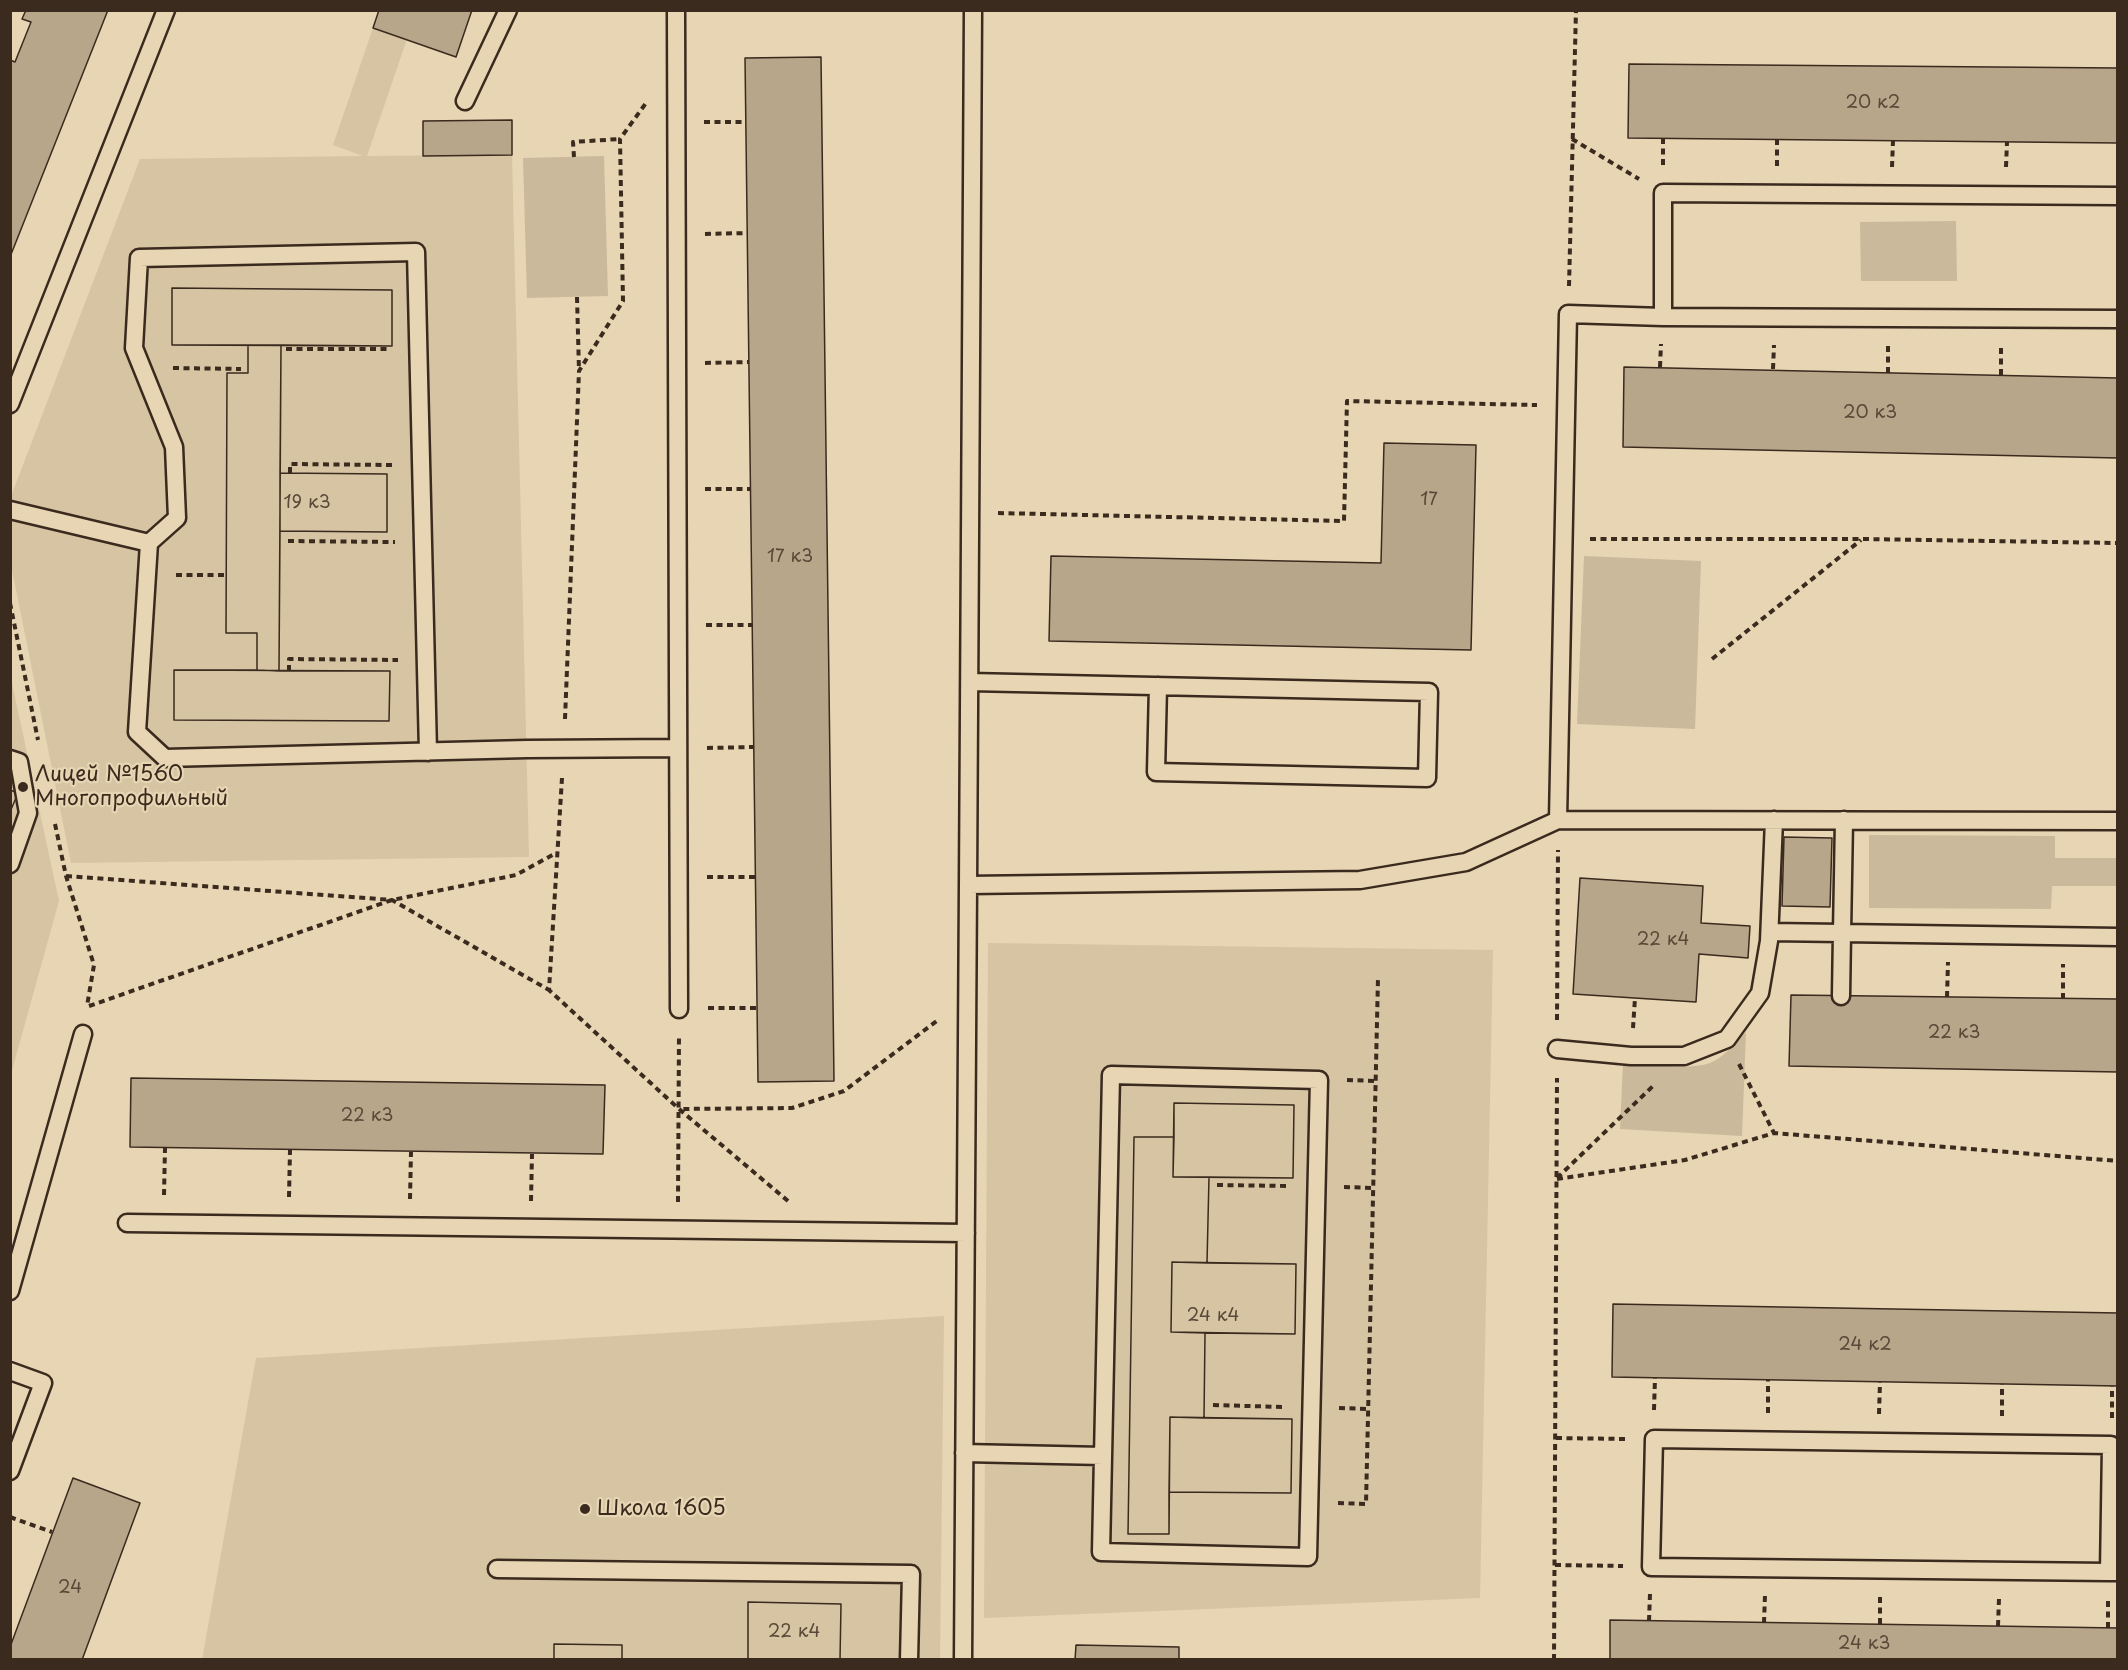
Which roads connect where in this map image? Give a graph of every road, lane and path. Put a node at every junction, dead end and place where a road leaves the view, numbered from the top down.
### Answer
1 (166, 10) edge
2 (508, 10) edge
3 (676, 10) edge
4 (973, 10) edge
5 (1576, 10) edge
6 (676, 61) junction
7 (465, 100) dead end
8 (746, 122) dead end
9 (677, 123) junction
10 (1663, 138) dead end
11 (620, 139) junction
12 (1572, 139) junction
13 (574, 157) dead end
14 (1663, 193) junction
15 (2118, 196) edge
16 (748, 233) dead end
17 (677, 234) junction
18 (577, 297) dead end
19 (1568, 314) junction
20 (1663, 317) junction
21 (2118, 320) edge
22 (286, 349) dead end
23 (418, 350) junction
24 (749, 362) dead end
25 (677, 363) junction
26 (142, 368) junction
27 (241, 369) dead end
28 (579, 371) junction
29 (10, 404) edge
30 (1566, 406) junction
31 (421, 465) junction
32 (290, 473) dead end
33 (751, 489) dead end
34 (677, 490) junction
35 (10, 510) edge
36 (970, 512) junction
37 (1564, 539) junction
38 (1862, 539) junction
39 (288, 541) dead end
40 (422, 542) junction
41 (148, 543) junction
42 (2118, 543) edge
43 (147, 574) junction
44 (226, 575) dead end
45 (753, 625) dead end
46 (678, 626) junction
47 (1712, 659) dead end
48 (425, 660) junction
49 (289, 671) dead end
50 (970, 682) junction
51 (1158, 686) junction
52 (754, 747) dead end
53 (678, 748) junction
54 (563, 749) junction
55 (428, 752) junction
56 (10, 759) edge
57 (1558, 820) junction
58 (1774, 820) junction
59 (1844, 820) junction
60 (2118, 821) edge
61 (557, 852) junction
62 (10, 864) edge
63 (66, 876) dead end
64 (679, 877) junction
65 (756, 877) dead end
66 (968, 885) junction
67 (392, 900) junction
68 (1770, 932) junction
69 (1842, 933) junction
70 (2118, 938) edge
71 (1378, 978) dead end
72 (549, 990) junction
73 (1841, 996) dead end
74 (967, 998) junction
75 (87, 1006) dead end
76 (757, 1008) dead end
77 (679, 1009) junction
78 (83, 1034) dead end
79 (1726, 1039) junction
80 (1557, 1048) junction
81 (1684, 1056) junction
82 (678, 1109) junction
83 (1774, 1133) junction
84 (165, 1148) dead end
85 (290, 1150) dead end
86 (411, 1152) dead end
87 (532, 1154) dead end
88 (2118, 1161) edge
89 (1557, 1179) junction
90 (127, 1223) dead end
91 (164, 1224) junction
92 (289, 1225) junction
93 (410, 1227) junction
94 (531, 1228) junction
95 (677, 1229) junction
96 (823, 1231) junction
97 (966, 1233) junction
98 (10, 1291) edge
99 (10, 1371) edge
100 (1654, 1378) dead end
101 (1556, 1438) junction
102 (1654, 1439) junction
103 (964, 1453) junction
104 (1103, 1456) junction
105 (10, 1471) edge
106 (1310, 1502) junction
107 (10, 1517) edge
108 (52, 1532) dead end
109 (1555, 1565) junction
110 (1651, 1567) junction
111 (497, 1569) dead end
112 (2113, 1572) edge
113 (1649, 1621) dead end
114 (909, 1659) edge
115 (963, 1659) edge
116 (1554, 1659) edge

1 - 29 lane
2 - 7 lane
3 - 6 lane
4 - 36 lane
5 - 12 path
6 - 9 lane
6 - 11 path
8 - 9 path
9 - 17 lane
10 - 14 path
11 - 13 path
11 - 28 path
12 - 14 path
12 - 19 path
14 - 15 lane
14 - 20 lane
16 - 17 path
17 - 25 lane
18 - 28 path
19 - 20 lane
19 - 30 lane
20 - 21 lane
22 - 23 path
23 - 26 lane
23 - 31 lane
24 - 25 path
25 - 34 lane
26 - 27 path
26 - 41 lane
28 - 54 path
30 - 36 path
30 - 37 lane
31 - 32 path
31 - 40 lane
33 - 34 path
34 - 46 lane
35 - 41 lane
36 - 50 lane
37 - 38 path
37 - 57 lane
38 - 42 path
38 - 47 path
39 - 40 path
40 - 48 lane
41 - 43 lane
43 - 44 path
43 - 55 lane
45 - 46 path
46 - 53 lane
48 - 49 path
48 - 55 lane
50 - 51 lane
50 - 66 lane
51 - 51 lane
52 - 53 path
53 - 54 lane
53 - 64 lane
54 - 55 lane
54 - 61 path
56 - 62 lane
57 - 58 lane
57 - 66 lane
57 - 80 path
58 - 59 lane
58 - 68 lane
59 - 60 lane
59 - 69 lane
61 - 67 path
61 - 72 path
63 - 67 path
64 - 65 path
64 - 77 lane
66 - 74 lane
67 - 72 path
67 - 75 path
68 - 69 lane
68 - 79 lane
69 - 70 lane
69 - 73 lane
71 - 106 path
72 - 82 path
74 - 82 path
74 - 97 lane
76 - 77 path
77 - 82 path
78 - 98 lane
79 - 81 lane
79 - 83 path
80 - 81 lane
80 - 89 path
81 - 89 path
82 - 95 path
82 - 96 path
83 - 88 path
83 - 89 path
84 - 91 path
85 - 92 path
86 - 93 path
87 - 94 path
89 - 101 path
90 - 91 lane
91 - 92 lane
92 - 93 lane
93 - 94 lane
94 - 95 lane
95 - 96 lane
96 - 97 lane
97 - 103 lane
99 - 105 lane
100 - 102 path
101 - 102 path
101 - 109 path
102 - 110 lane
102 - 112 lane
103 - 104 lane
103 - 115 lane
104 - 106 lane
104 - 106 lane
107 - 108 path
109 - 110 path
109 - 116 path
110 - 112 lane
110 - 113 path
111 - 114 lane

